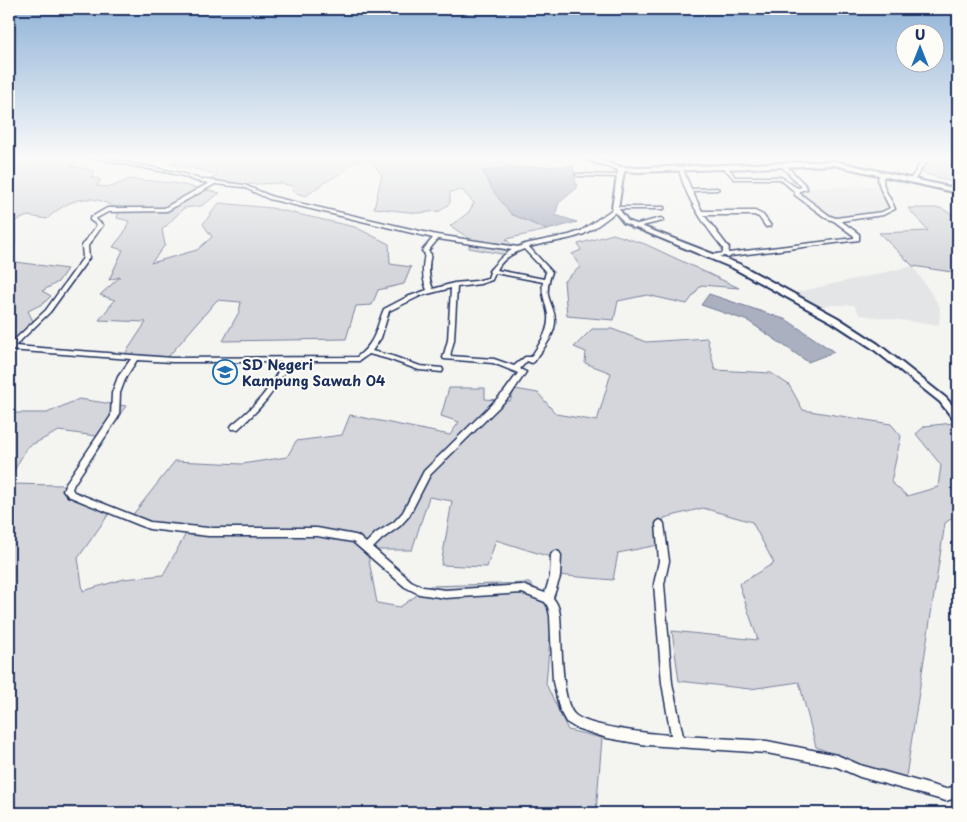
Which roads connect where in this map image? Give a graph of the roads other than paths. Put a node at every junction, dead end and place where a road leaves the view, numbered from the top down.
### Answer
1 (191, 195) edge
2 (265, 195) edge
3 (617, 195) edge
4 (691, 195) edge
5 (799, 195) edge
6 (885, 195) edge
7 (662, 208) dead end
8 (615, 209) junction
9 (701, 212) junction
10 (660, 220) dead end
11 (836, 220) junction
12 (633, 226) junction
13 (768, 226) dead end
14 (436, 237) junction
15 (522, 247) junction
16 (713, 256) junction
17 (728, 256) junction
18 (492, 271) junction
19 (545, 281) junction
20 (454, 285) junction
21 (431, 291) junction
22 (10, 348) edge
23 (368, 352) junction
24 (135, 358) junction
25 (286, 359) junction
26 (516, 368) junction
27 (440, 370) dead end
28 (958, 418) edge
29 (235, 427) dead end
30 (660, 524) dead end
31 (367, 548) junction
32 (556, 555) dead end
33 (548, 599) junction
34 (678, 741) junction
35 (958, 791) edge

1 - 22 street
2 - 14 street
3 - 8 main road
4 - 9 street
5 - 11 street
6 - 11 street
7 - 8 street
8 - 12 main road
8 - 15 street
9 - 13 street
9 - 17 street
10 - 12 street
11 - 17 street
12 - 16 main road
14 - 15 street
14 - 21 street
15 - 18 street
15 - 19 street
16 - 17 street
16 - 28 main road
18 - 19 street
18 - 20 street
19 - 26 street
20 - 21 street
20 - 26 street
21 - 23 street
22 - 24 street
23 - 25 street
23 - 27 street
24 - 25 street
24 - 31 street
25 - 29 street
26 - 31 street
30 - 34 street
31 - 33 street
32 - 33 street
33 - 34 street
34 - 35 street

